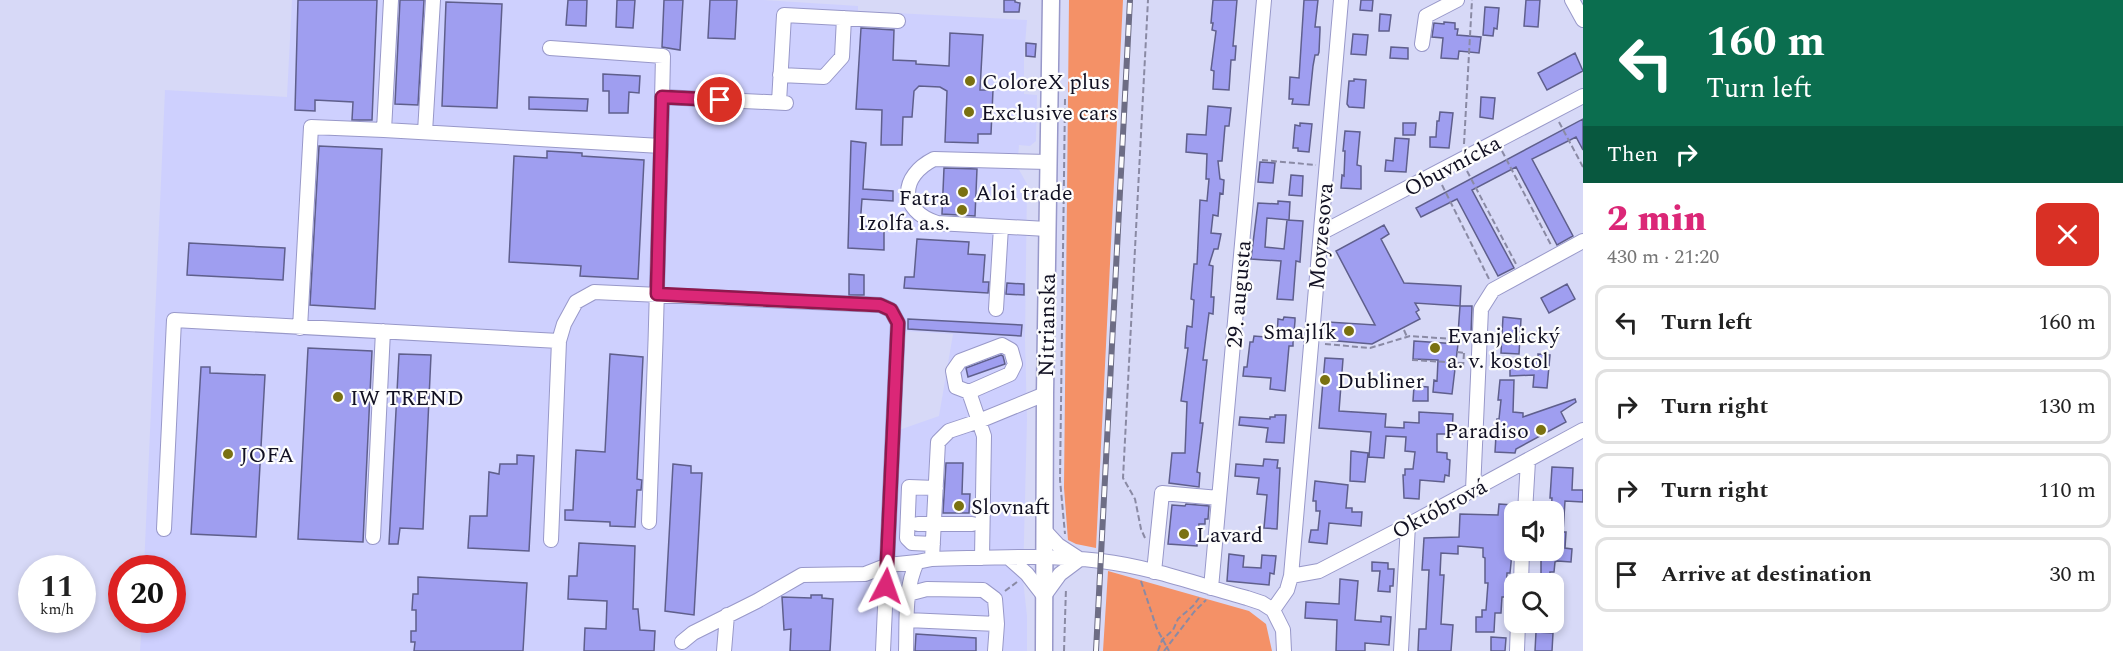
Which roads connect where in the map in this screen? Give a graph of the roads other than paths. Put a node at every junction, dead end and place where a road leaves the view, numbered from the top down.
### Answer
1 (391, 0) edge
2 (433, 0) edge
3 (1050, 0) edge
4 (1264, 0) edge
5 (1341, 0) edge
6 (1457, 0) edge
7 (1572, 0) edge
8 (844, 18) junction
9 (1583, 20) edge
10 (898, 21) dead end
11 (1422, 44) dead end
12 (550, 48) dead end
13 (780, 75) junction
14 (1583, 96) edge
15 (662, 97) junction
16 (384, 130) junction
17 (425, 132) junction
18 (661, 146) junction
19 (1048, 162) junction
20 (1000, 227) junction
21 (1047, 229) junction
22 (1321, 233) junction
23 (1583, 241) edge
24 (657, 294) junction
25 (996, 309) dead end
26 (300, 328) junction
27 (383, 332) junction
28 (560, 341) junction
29 (969, 392) dead end
30 (1045, 394) junction
31 (980, 421) junction
32 (1583, 430) edge
33 (1528, 461) junction
34 (936, 488) junction
35 (1473, 490) junction
36 (1219, 498) junction
37 (1526, 501) edge
38 (649, 522) dead end
39 (918, 524) dead end
40 (934, 524) junction
41 (972, 524) dead end
42 (1408, 525) junction
43 (164, 530) dead end
44 (1045, 531) junction
45 (372, 537) dead end
46 (551, 540) dead end
47 (933, 544) junction
48 (982, 558) junction
49 (1009, 558) junction
50 (1044, 558) junction
51 (932, 559) junction
52 (1080, 559) junction
53 (917, 562) junction
54 (888, 565) junction
55 (1154, 572) junction
56 (1291, 576) junction
57 (1207, 591) junction
58 (908, 594) junction
59 (1044, 596) junction
60 (1273, 610) junction
61 (727, 615) junction
62 (907, 620) junction
63 (997, 624) junction
64 (1518, 633) edge
65 (682, 642) dead end
66 (724, 651) edge
67 (883, 651) edge
68 (906, 651) edge
69 (995, 651) edge
70 (1044, 651) edge
71 (1284, 651) edge
72 (1401, 651) edge
73 (1517, 651) edge

1 - 16 street
2 - 17 street
3 - 19 main road, Nitrianska
4 - 36 street, 29. augusta
5 - 22 street, Moyzesova
6 - 11 street
7 - 9 street
8 - 10 street
8 - 13 street
8 - 13 street
12 - 15 street
13 - 15 street
14 - 22 street, Obuvnícka
15 - 18 street
16 - 17 street
16 - 26 street
17 - 18 street
18 - 24 street
19 - 20 street
19 - 21 main road, Nitrianska
20 - 21 street
20 - 25 street
21 - 30 main road, Nitrianska
22 - 56 street, Moyzesova
23 - 35 street
24 - 28 street
24 - 38 street
24 - 54 street
26 - 27 street
26 - 43 street
27 - 28 street
27 - 45 street
28 - 46 street
29 - 31 street
30 - 31 street
30 - 44 main road, Nitrianska
31 - 34 street
31 - 48 street
32 - 33 street, Októbrová
33 - 35 street, Októbrová
33 - 37 street
34 - 40 street
34 - 47 street
35 - 42 street, Októbrová
36 - 55 street
36 - 57 street, 29. augusta
39 - 40 street
40 - 41 street
40 - 47 street
42 - 56 street, Októbrová
42 - 72 street
44 - 50 main road, Nitrianska
44 - 52 street
47 - 51 street
48 - 49 street
48 - 51 street
49 - 50 street
49 - 59 street
50 - 52 street
50 - 59 main road, Nitrianska
51 - 53 street
52 - 55 street
52 - 59 street
53 - 54 street
53 - 58 street
54 - 61 street
54 - 67 street
55 - 57 street
56 - 60 street, Moyzesova
57 - 60 street
58 - 62 street
58 - 63 street
59 - 70 main road, Nitrianska
60 - 71 street
61 - 65 street
61 - 66 street
62 - 63 street
62 - 68 street
63 - 69 street
64 - 73 street

